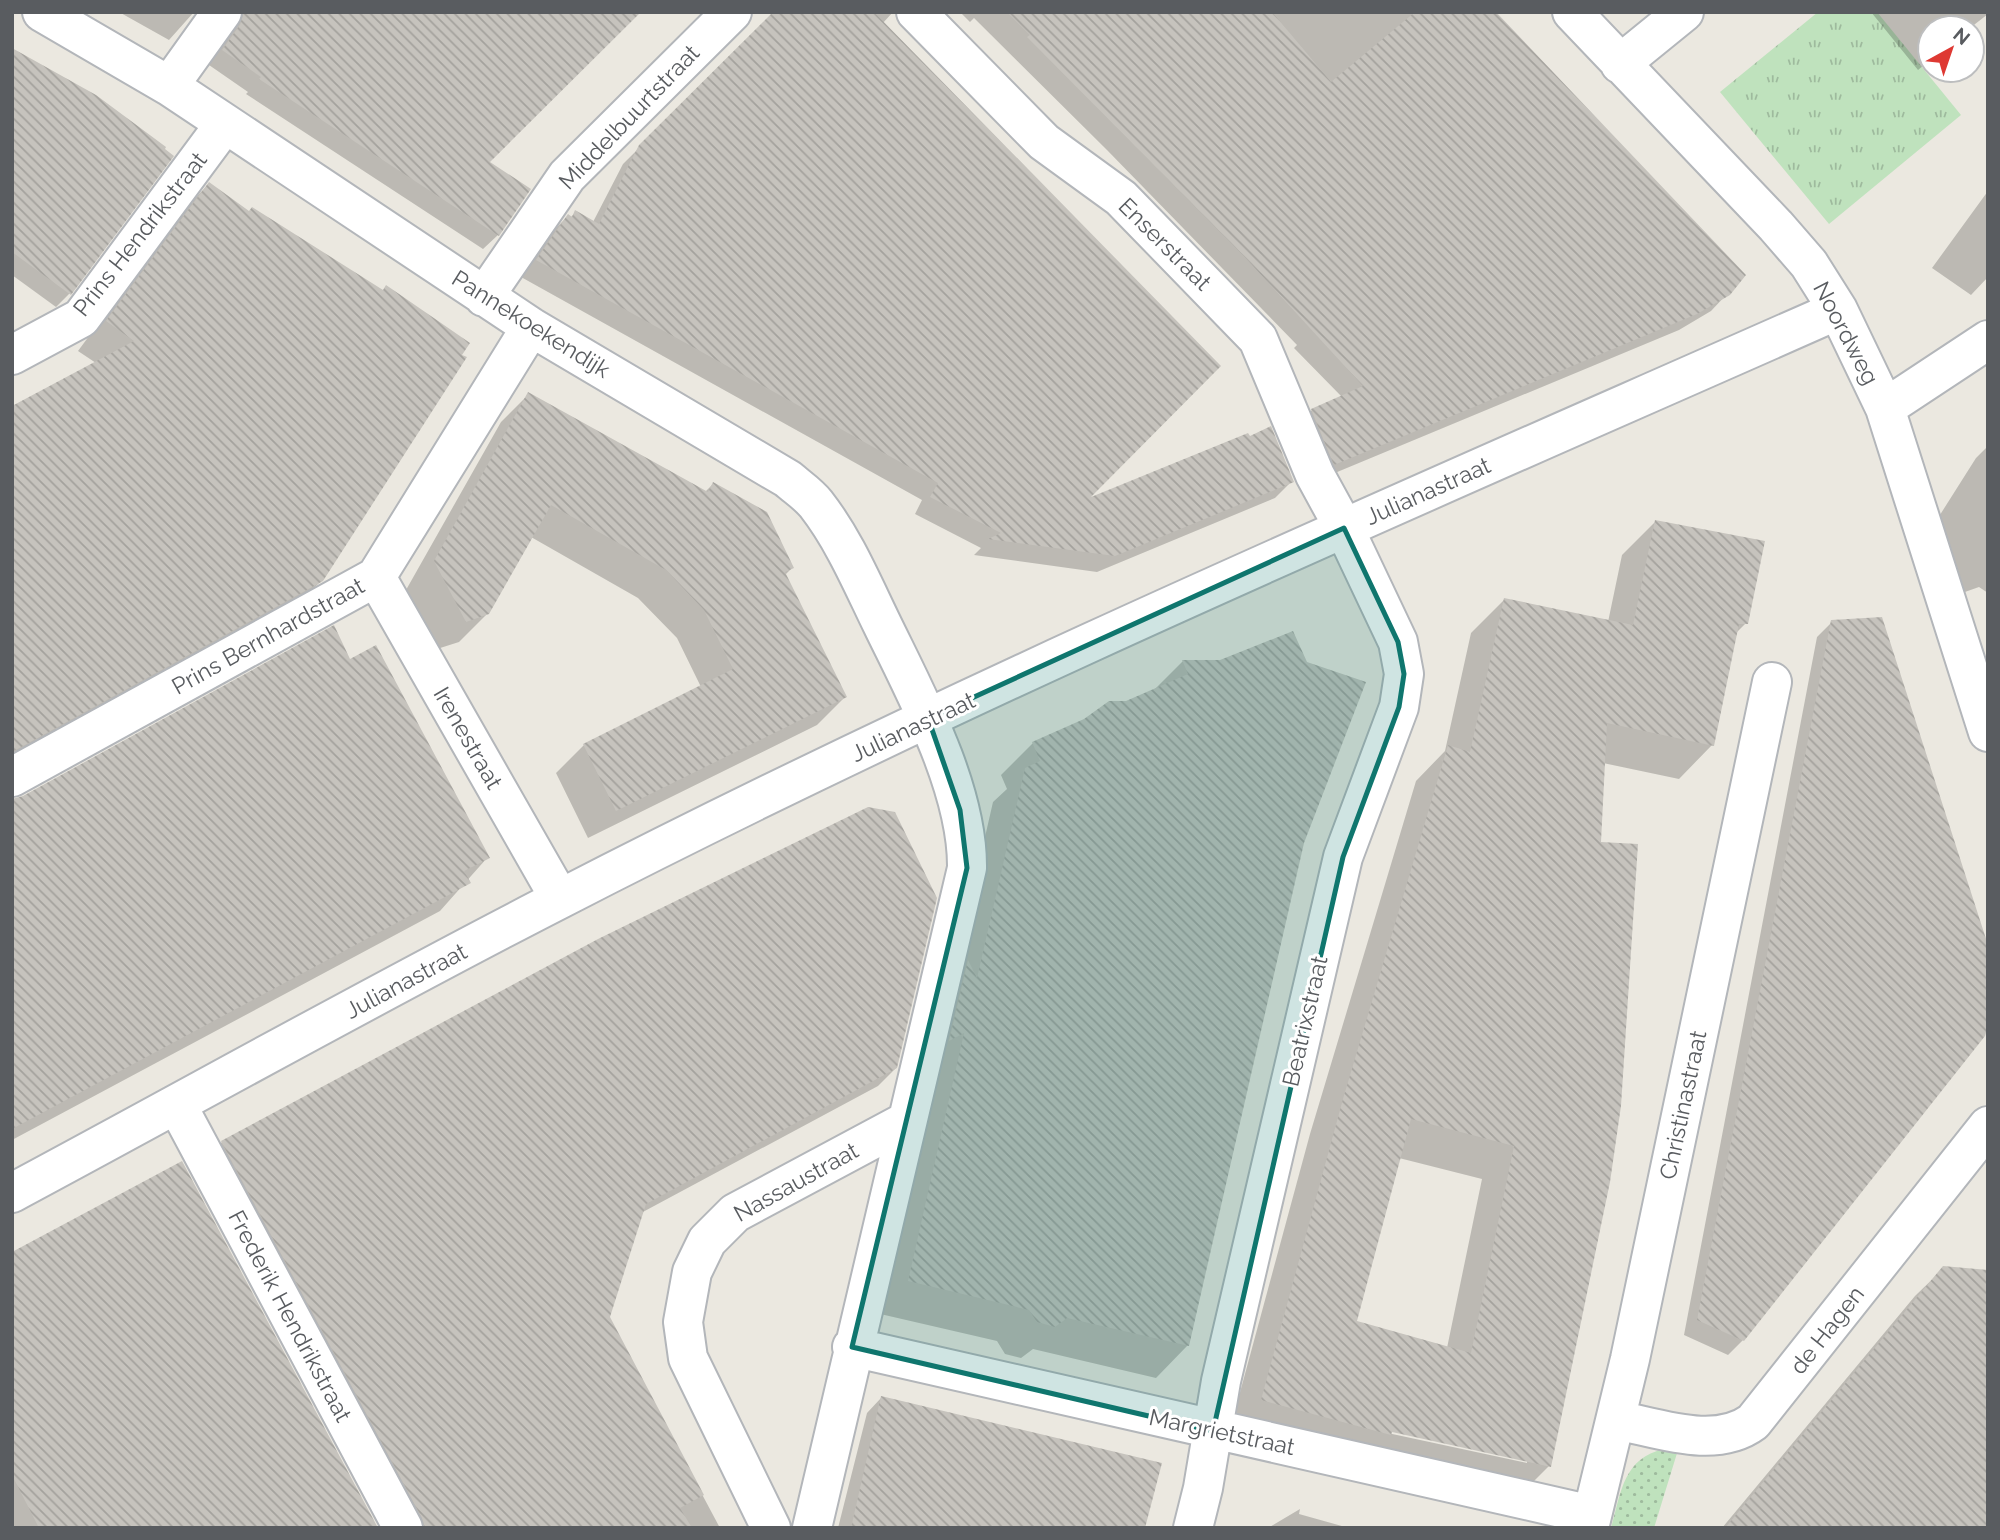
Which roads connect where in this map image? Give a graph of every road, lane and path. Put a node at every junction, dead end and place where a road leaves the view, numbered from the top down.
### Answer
1 (42, 12) edge
2 (222, 12) edge
3 (732, 12) edge
4 (916, 12) edge
5 (1572, 12) edge
6 (1684, 12) edge
7 (1620, 64) junction
8 (169, 86) junction
9 (224, 125) junction
10 (484, 297) junction
11 (1838, 310) junction
12 (531, 327) junction
13 (1988, 340) edge
14 (12, 355) edge
15 (1885, 408) junction
16 (1345, 528) junction
17 (376, 577) junction
18 (1772, 682) dead end
19 (928, 718) junction
20 (1988, 732) edge
21 (12, 777) edge
22 (560, 899) junction
23 (177, 1105) junction
24 (905, 1122) junction
25 (1988, 1126) edge
26 (12, 1193) edge
27 (852, 1346) junction
28 (1616, 1420) junction
29 (1213, 1431) junction
30 (1590, 1521) edge
31 (403, 1528) edge
32 (771, 1528) edge
33 (812, 1528) edge
34 (1193, 1528) edge

1 - 8 street, Pannekoekendijk
2 - 8 street
3 - 10 street, Middelbuurtstraat
4 - 16 street, Enserstraat
5 - 7 street, Noordweg
6 - 7 street
7 - 11 street, Noordweg
8 - 9 street, Pannekoekendijk
9 - 10 street, Pannekoekendijk
9 - 14 street, Prins Hendrikstraat
10 - 12 street, Pannekoekendijk
11 - 15 street, Noordweg
11 - 16 street, Julianastraat
12 - 17 street, Prins Bernhardstraat
12 - 19 street, Pannekoekendijk
13 - 15 street
15 - 20 street, Noordweg
16 - 19 street, Julianastraat
16 - 29 street, Beatrixstraat
17 - 21 street, Prins Bernhardstraat
17 - 22 street, Irenestraat
18 - 28 street, Christinastraat
19 - 22 street, Julianastraat
19 - 24 street, Nassaustraat
22 - 23 street, Julianastraat
23 - 26 street, Julianastraat
23 - 31 street, Frederik Hendrikstraat
24 - 27 street, Nassaustraat
24 - 32 street, Nassaustraat
25 - 28 street, de Hagen
27 - 29 street, Margrietstraat
27 - 33 street, Nassaustraat
28 - 30 street, Christinastraat
29 - 30 street, Margrietstraat
29 - 34 street, Beatrixstraat

